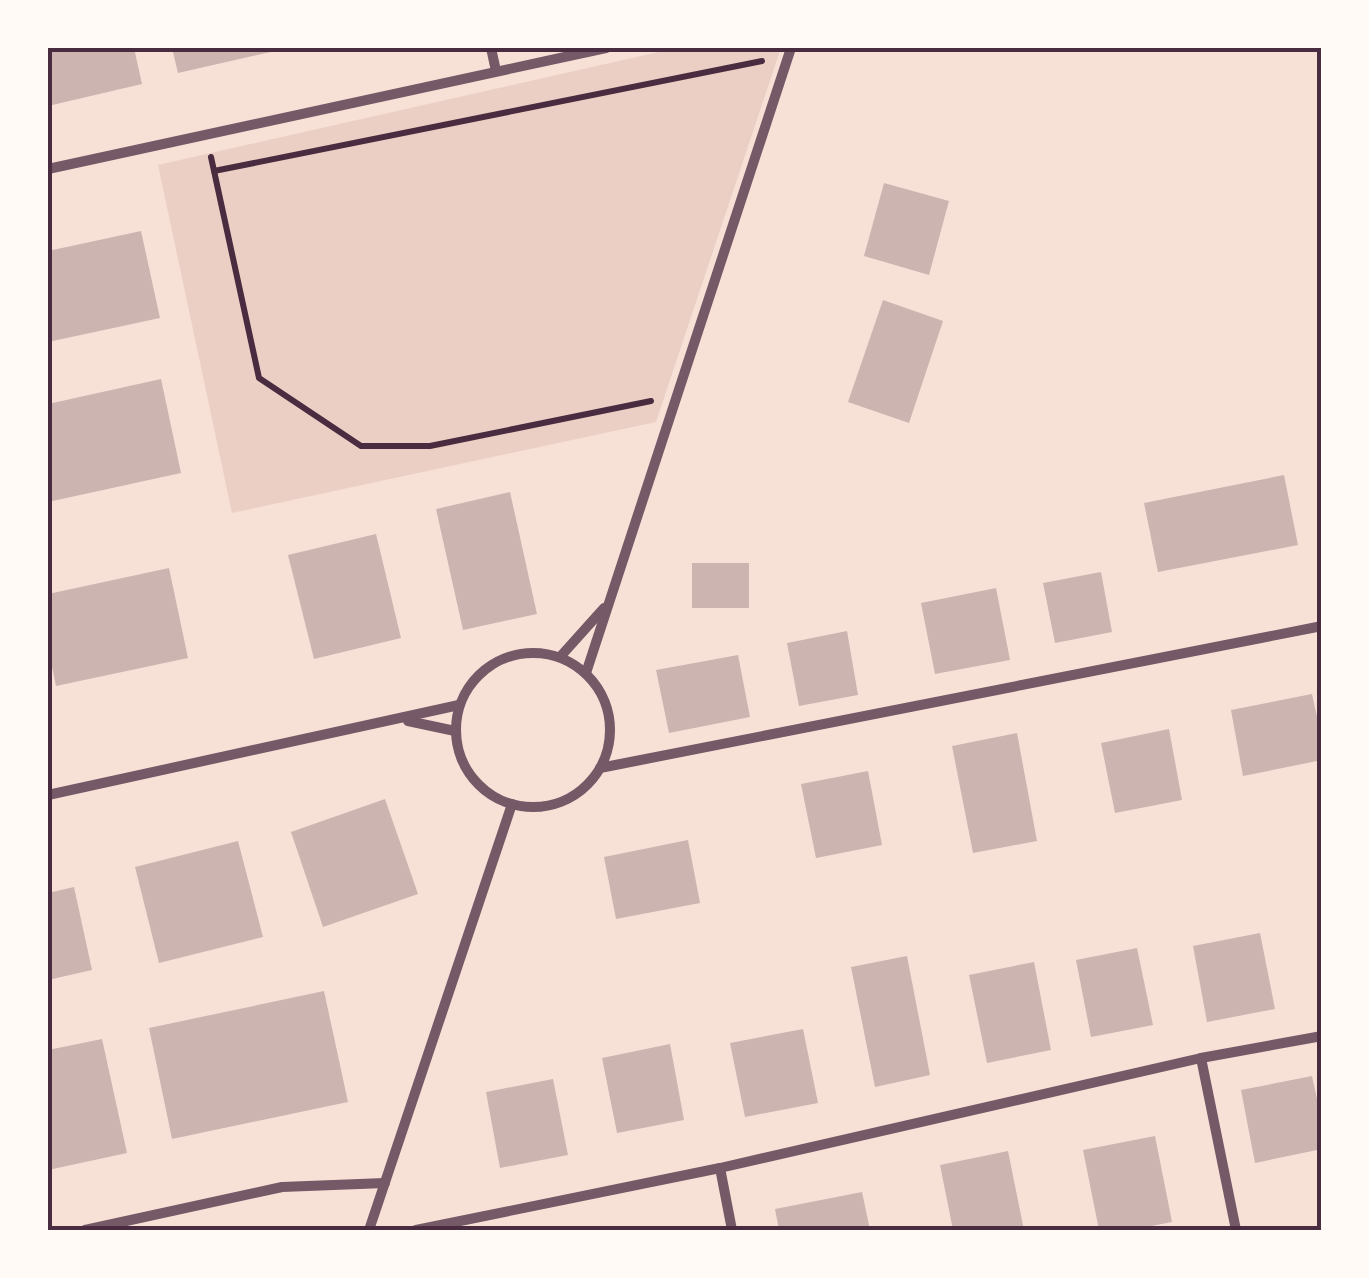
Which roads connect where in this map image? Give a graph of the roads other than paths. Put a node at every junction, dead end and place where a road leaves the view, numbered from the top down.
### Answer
1 (491, 48) edge
2 (606, 48) edge
3 (790, 52) edge
4 (496, 71) junction
5 (48, 169) edge
6 (608, 604) junction
7 (1322, 626) edge
8 (560, 657) junction
9 (586, 673) junction
10 (459, 705) junction
11 (402, 720) junction
12 (456, 731) junction
13 (600, 768) junction
14 (48, 795) edge
15 (512, 804) junction
16 (1322, 1036) edge
17 (1201, 1058) junction
18 (720, 1168) junction
19 (385, 1183) junction
20 (85, 1230) edge
21 (369, 1230) edge
22 (416, 1230) edge
23 (732, 1230) edge
24 (1236, 1230) edge

1 - 4 street
2 - 4 street
3 - 6 street
4 - 5 street
6 - 8 street
6 - 9 street
7 - 13 street
8 - 9 street
8 - 10 street
9 - 13 street
10 - 11 street
10 - 12 street
11 - 12 street
11 - 14 street
12 - 15 street
13 - 15 street
15 - 19 street
16 - 17 street
17 - 18 street
17 - 24 street
18 - 22 street
18 - 23 street
19 - 20 street
19 - 21 street

